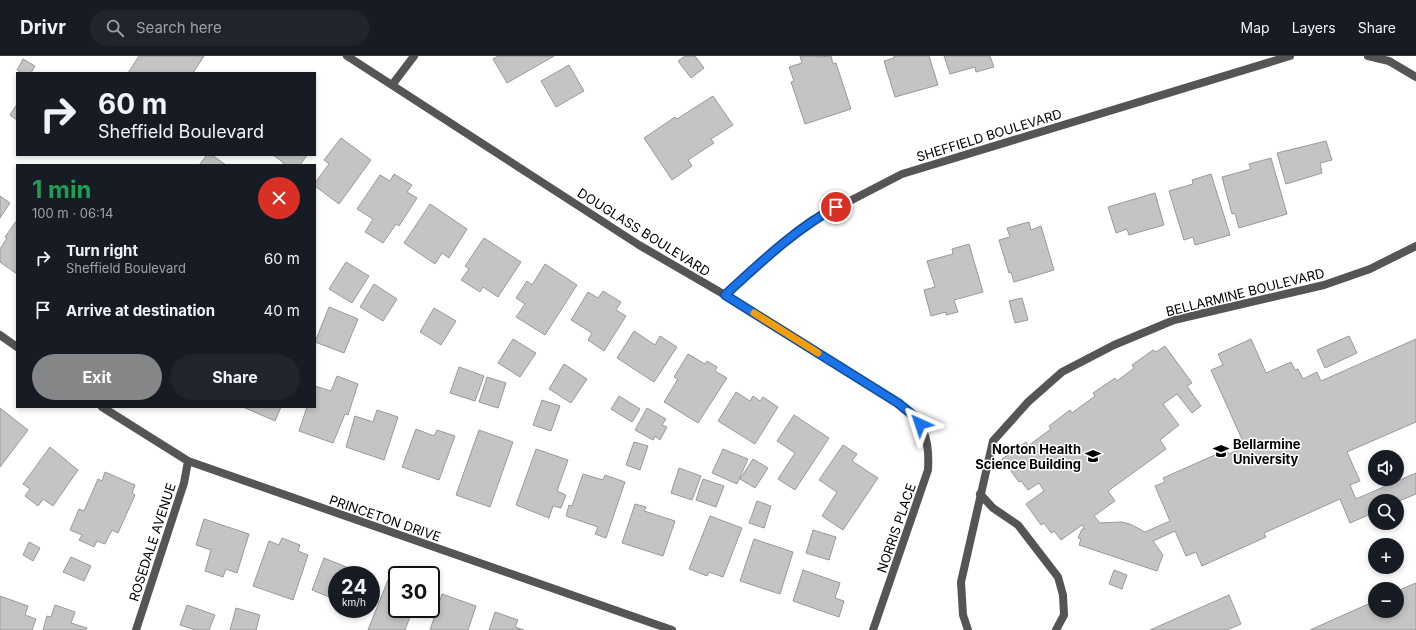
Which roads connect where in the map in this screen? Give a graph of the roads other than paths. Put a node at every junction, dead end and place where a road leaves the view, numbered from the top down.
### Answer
1 (347, 56) edge
2 (414, 56) edge
3 (1290, 56) edge
4 (1368, 56) edge
5 (1416, 77) edge
6 (392, 85) junction
7 (1416, 246) edge
8 (725, 295) junction
9 (0, 335) edge
10 (16, 346) edge
11 (104, 408) edge
12 (925, 432) joint
13 (188, 461) junction
14 (980, 494) junction
15 (136, 630) edge
16 (672, 630) edge
17 (873, 630) edge
18 (968, 630) edge
19 (1056, 630) edge

1 - 6 street, DOUGLASS BOULEVARD
2 - 6 street
3 - 8 street, SHEFFIELD BOULEVARD
4 - 5 street
6 - 8 street, DOUGLASS BOULEVARD
7 - 14 street, BELLARMINE BOULEVARD
8 - 12 street, DOUGLASS BOULEVARD
9 - 10 street
11 - 13 street, PRINCETON DRIVE
12 - 17 street, NORRIS PLACE
13 - 15 street, ROSEDALE AVENUE
13 - 16 street, PRINCETON DRIVE
14 - 18 street, BELLARMINE BOULEVARD
14 - 19 street

